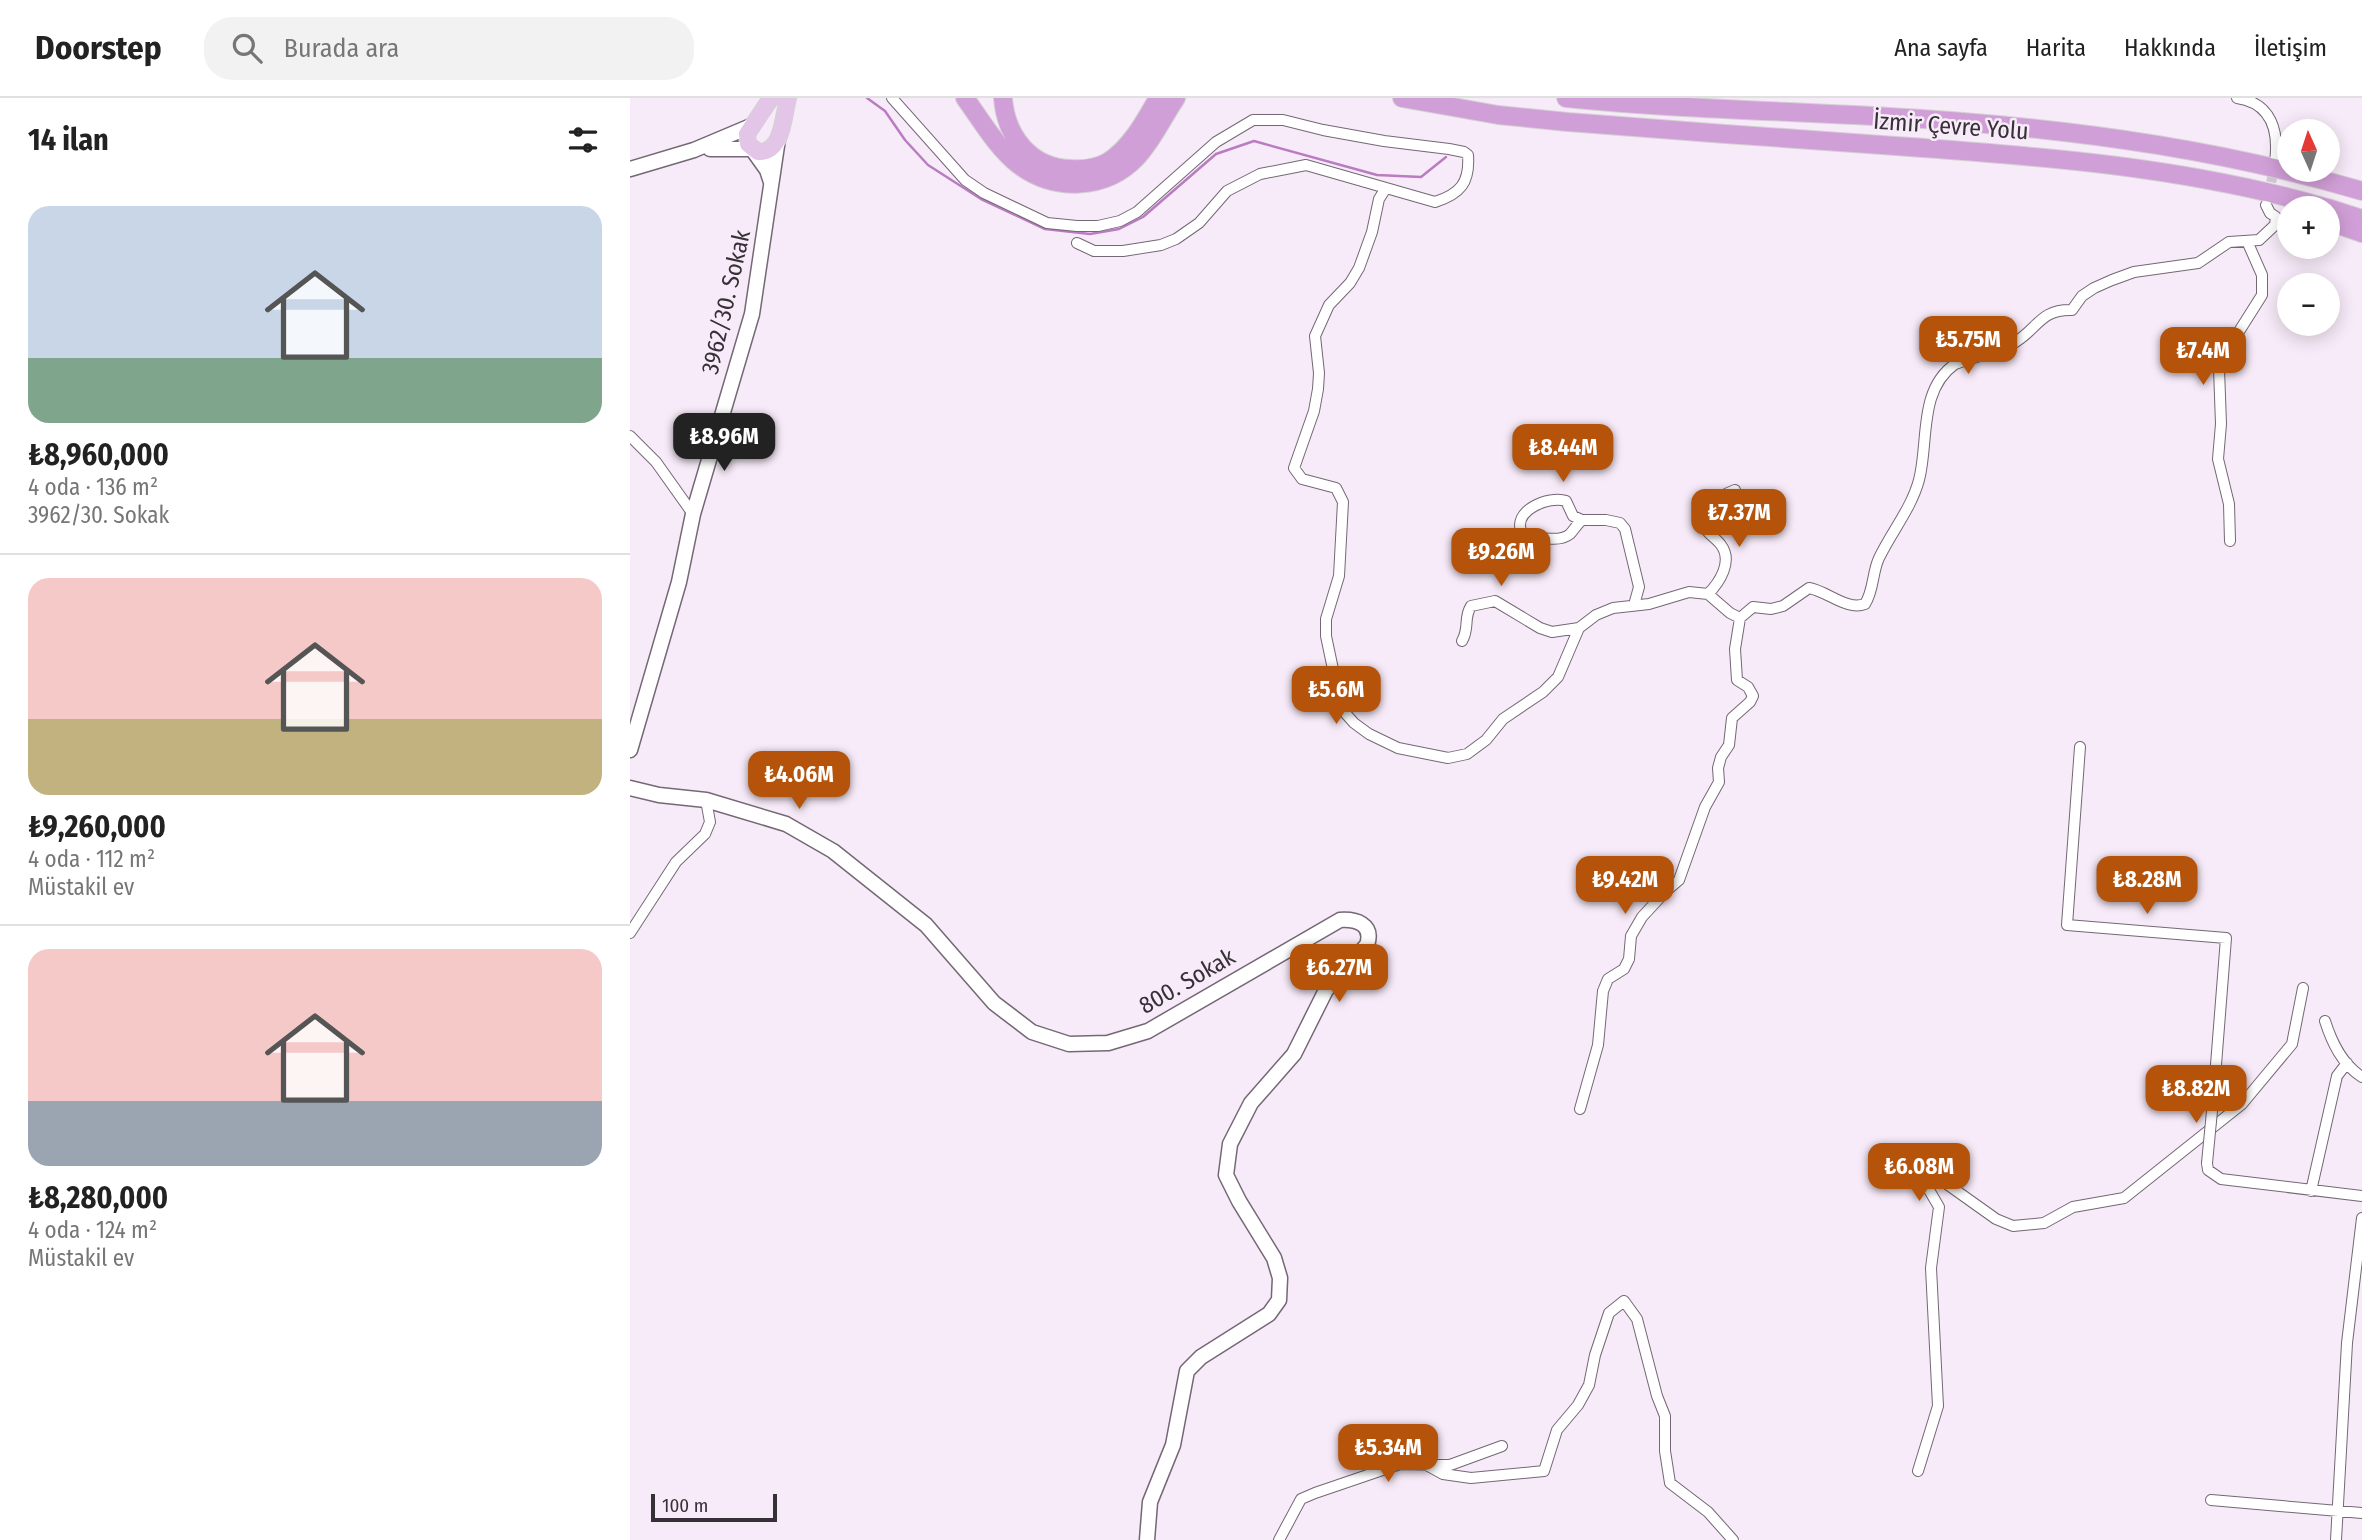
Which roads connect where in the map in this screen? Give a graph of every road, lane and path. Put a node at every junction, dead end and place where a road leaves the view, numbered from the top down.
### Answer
1 (771, 98) edge
2 (788, 98) edge
3 (892, 98) edge
4 (965, 98) edge
5 (1003, 98) edge
6 (1158, 98) edge
7 (1176, 98) edge
8 (1402, 98) edge
9 (1566, 98) edge
10 (1660, 98) edge
11 (2237, 98) edge
12 (1778, 112) junction
13 (751, 126) junction
14 (778, 139) junction
15 (752, 149) junction
16 (694, 150) junction
17 (2275, 162) tunnel mouth
18 (630, 169) edge
19 (2190, 178) junction
20 (773, 187) junction
21 (1386, 188) junction
22 (2362, 191) edge
23 (2283, 196) edge
24 (2277, 204) edge
25 (2266, 205) tunnel mouth
26 (2340, 212) edge
27 (2362, 219) edge
28 (2340, 225) edge
29 (2362, 233) edge
30 (2247, 241) junction
31 (1077, 243) dead end
32 (630, 436) edge
33 (1735, 491) dead end
34 (693, 514) junction
35 (1582, 520) junction
36 (2230, 541) dead end
37 (1708, 594) junction
38 (1634, 605) junction
39 (1740, 618) junction
40 (1579, 628) junction
41 (1462, 641) dead end
42 (2080, 747) dead end
43 (630, 750) edge
44 (630, 789) edge
45 (706, 800) junction
46 (630, 933) edge
47 (2303, 988) dead end
48 (2325, 1021) dead end
49 (2347, 1063) junction
50 (2362, 1077) edge
51 (1580, 1109) dead end
52 (2311, 1191) junction
53 (2362, 1195) edge
54 (2362, 1218) edge
55 (1502, 1446) dead end
56 (1423, 1463) junction
57 (1918, 1471) dead end
58 (2211, 1500) dead end
59 (2337, 1512) junction
60 (2362, 1513) edge
61 (1147, 1540) edge
62 (1279, 1540) edge
63 (1733, 1540) edge
64 (2336, 1540) edge

1 - 13 main road
2 - 14 main road
3 - 21 street
4 - 7 highway
5 - 6 highway
8 - 19 highway, İzmir Çevre Yolu
9 - 12 highway, İzmir Çevre Yolu
10 - 12 highway
11 - 17 street
12 - 22 highway, İzmir Çevre Yolu
13 - 14 main road
13 - 15 main road
13 - 16 main road
14 - 15 main road
14 - 20 main road, 3962/30. Sokak
15 - 16 main road
15 - 20 main road
16 - 18 main road
19 - 23 highway, İzmir Çevre Yolu
19 - 24 highway
20 - 34 main road, 3962/30. Sokak
21 - 31 street
21 - 40 street
25 - 30 street
26 - 27 highway, İzmir Çevre Yolu
28 - 29 highway
30 - 36 street
30 - 39 street
32 - 34 street
33 - 37 street
34 - 43 main road, 3962/30. Sokak
35 - 35 street
35 - 38 street
37 - 38 street
37 - 39 street
38 - 40 street
39 - 51 street
40 - 41 street
42 - 52 street, bridge
44 - 45 main road
45 - 46 street
45 - 61 main road, 800. Sokak
47 - 57 street
48 - 49 street
49 - 50 street
49 - 52 street
52 - 53 street
54 - 59 street
55 - 56 street
56 - 62 street
56 - 63 street
58 - 59 street
59 - 60 street
59 - 64 street

